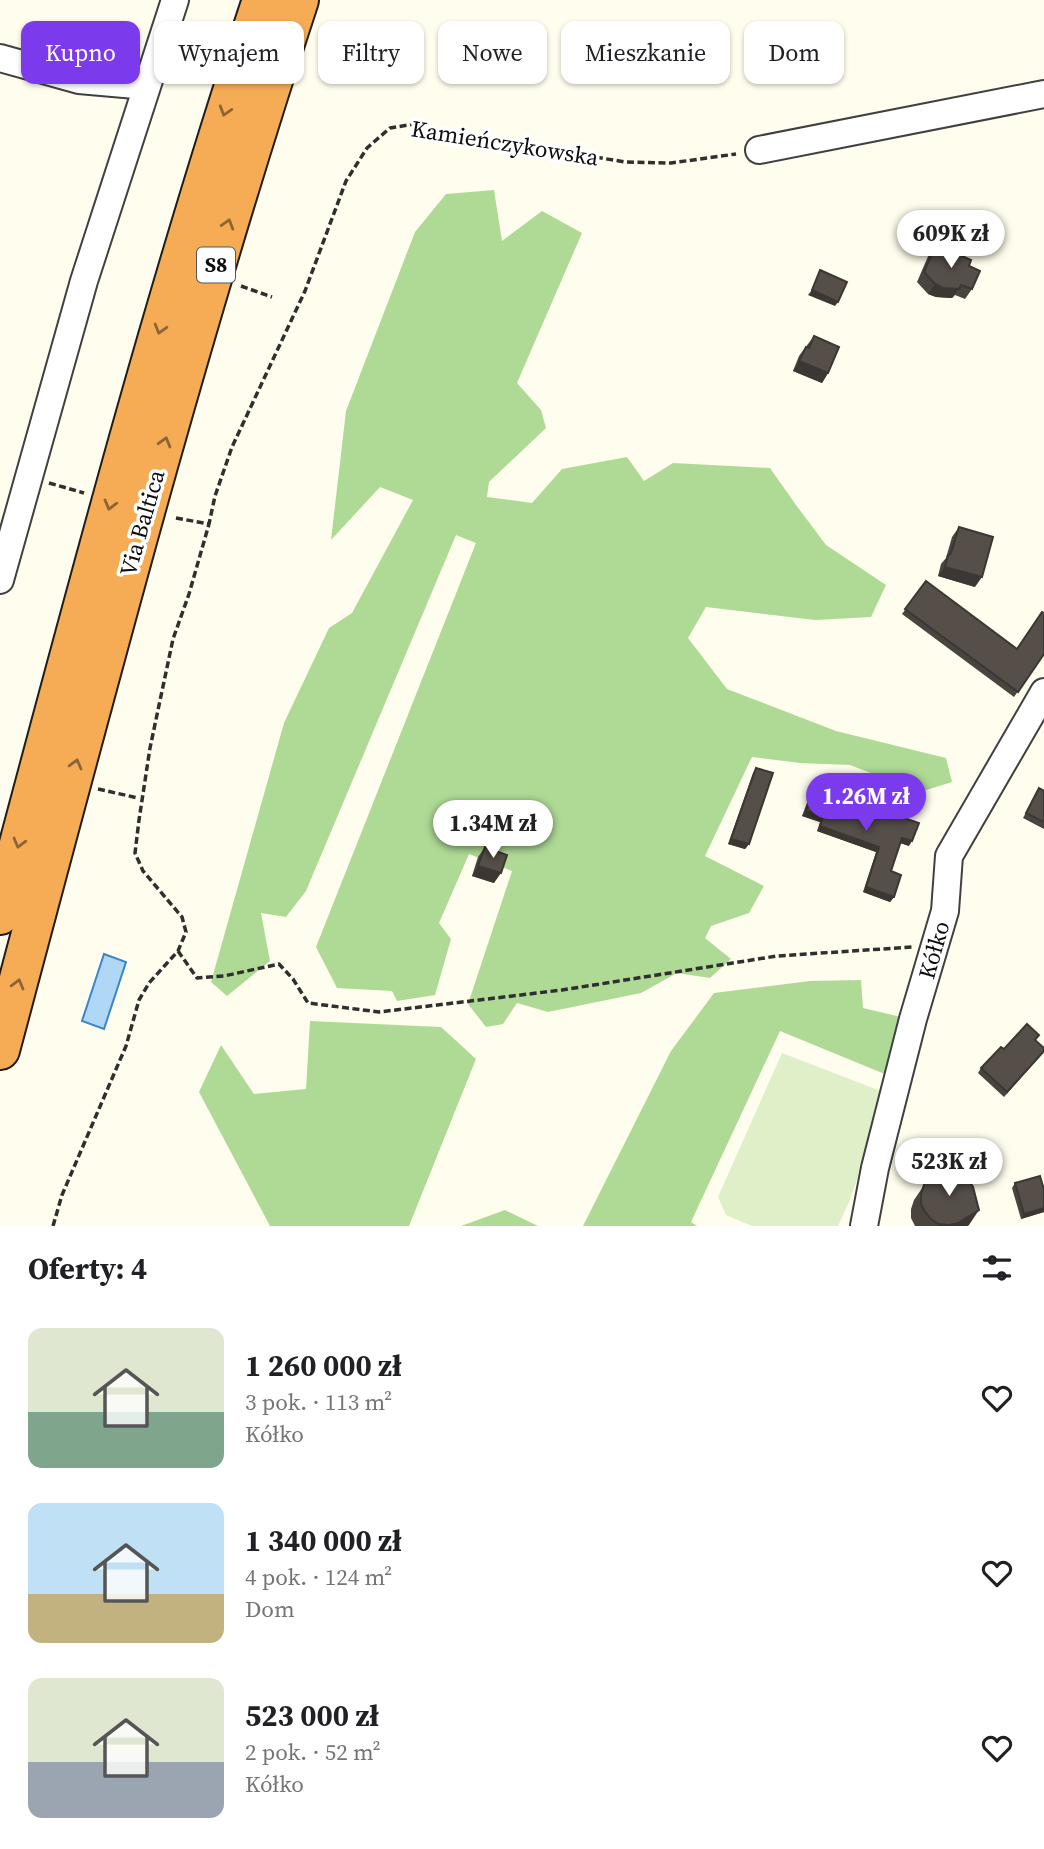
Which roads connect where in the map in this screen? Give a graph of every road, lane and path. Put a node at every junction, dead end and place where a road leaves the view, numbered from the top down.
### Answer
1 (175, 0) edge
2 (262, 0) edge
3 (299, 0) edge
4 (0, 58) edge
5 (148, 86) junction
6 (1044, 94) edge
7 (759, 150) joint
8 (242, 287) dead end
9 (272, 297) dead end
10 (29, 478) junction
11 (84, 494) dead end
12 (176, 518) dead end
13 (209, 524) junction
14 (0, 580) edge
15 (1044, 692) edge
16 (100, 790) dead end
17 (136, 798) dead end
18 (0, 915) edge
19 (935, 945) junction
20 (178, 951) junction
21 (0, 1050) edge
22 (53, 1226) edge
23 (864, 1226) edge

1 - 5 street
2 -> 18 highway, Via Baltica / S8
21 -> 3 highway, Via Baltica / S8
4 - 5 street
5 - 10 street
6 - 7 street
7 - 13 path, Kamieńczykowska
8 - 9 path
10 - 11 path
10 - 14 street
12 - 13 path
13 - 20 path, Kamieńczykowska
15 - 19 street, Kółko
16 - 17 path
19 - 20 path
19 - 23 street, Kółko
20 - 22 path

